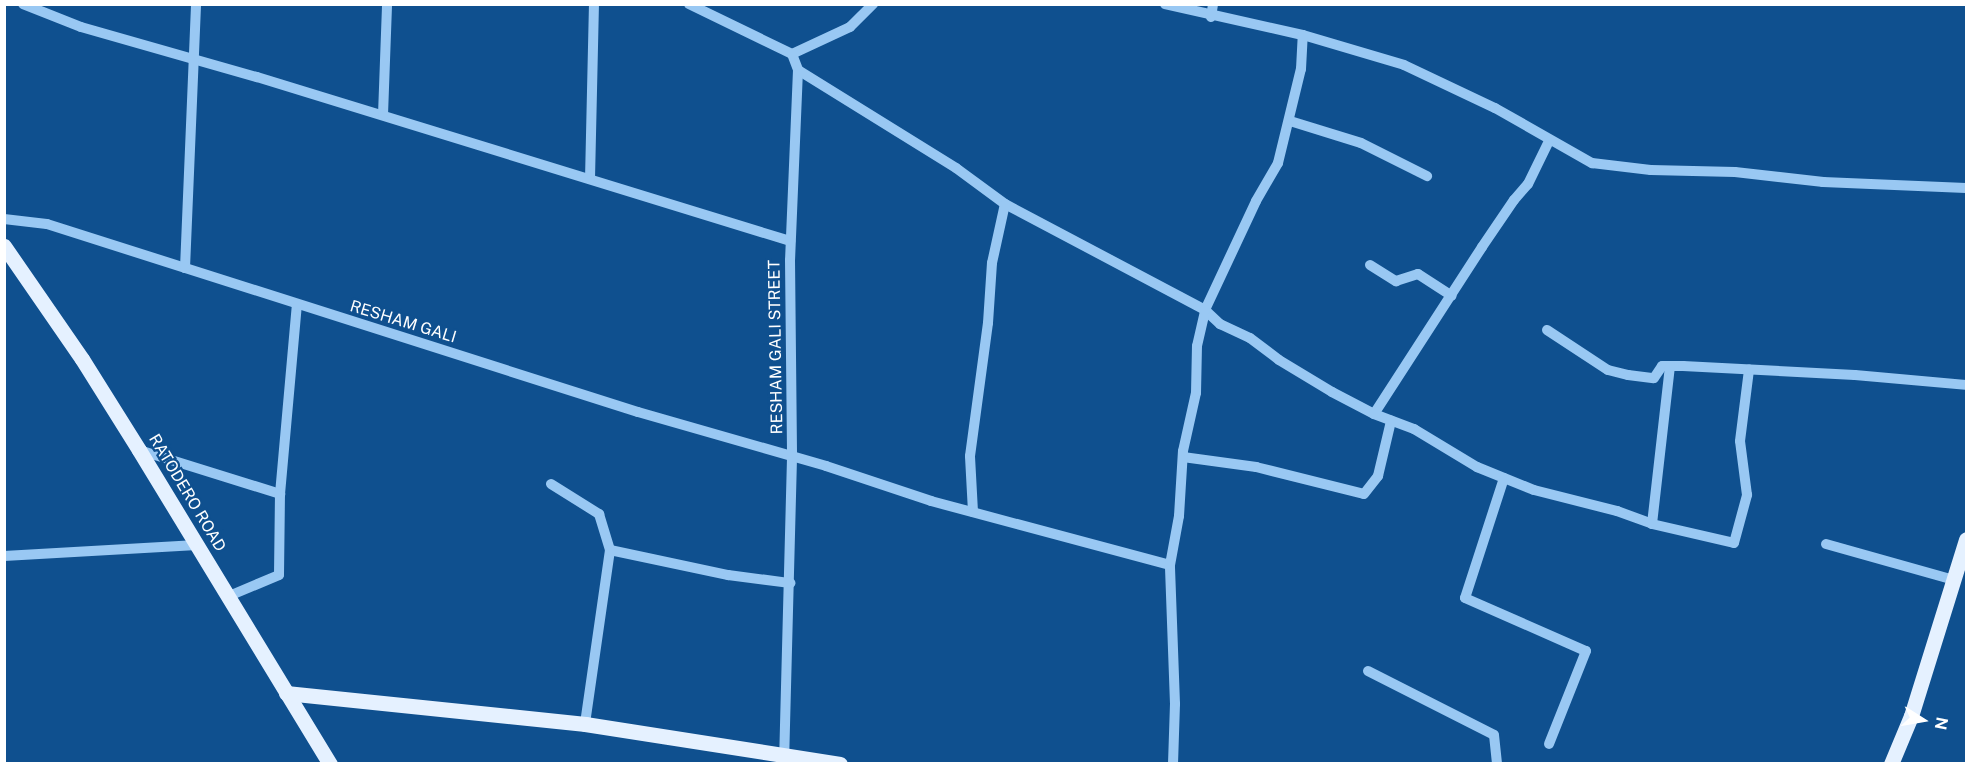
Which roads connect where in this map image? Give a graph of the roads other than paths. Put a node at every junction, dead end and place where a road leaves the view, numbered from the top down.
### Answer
1 (23, 4) edge
2 (196, 4) edge
3 (387, 4) edge
4 (594, 4) edge
5 (689, 4) edge
6 (873, 4) edge
7 (1165, 4) edge
8 (1213, 4) edge
9 (1211, 17) junction
10 (1303, 35) junction
11 (792, 54) junction
12 (195, 59) junction
13 (798, 70) junction
14 (383, 116) junction
15 (1290, 121) junction
16 (1549, 141) junction
17 (1427, 176) dead end
18 (590, 179) junction
19 (1966, 188) edge
20 (1005, 204) junction
21 (4, 219) edge
22 (790, 241) junction
23 (4, 246) edge
24 (1370, 265) dead end
25 (185, 268) junction
26 (1452, 296) junction
27 (297, 305) junction
28 (1205, 310) junction
29 (1547, 330) dead end
30 (1670, 366) junction
31 (1749, 370) junction
32 (1966, 385) edge
33 (1374, 414) junction
34 (1391, 421) junction
35 (139, 450) junction
36 (1183, 457) junction
37 (792, 458) junction
38 (1504, 478) junction
39 (551, 484) dead end
40 (280, 494) junction
41 (973, 512) junction
42 (1652, 524) junction
43 (1966, 539) edge
44 (1826, 544) dead end
45 (197, 545) junction
46 (610, 550) junction
47 (4, 556) edge
48 (1170, 565) junction
49 (1954, 580) junction
50 (790, 583) junction
51 (229, 596) junction
52 (1368, 670) dead end
53 (285, 693) junction
54 (585, 724) junction
55 (1549, 744) dead end
56 (784, 755) junction
57 (330, 764) edge
58 (840, 764) edge
59 (1173, 764) edge
60 (1497, 764) edge
61 (1891, 764) edge

1 - 12 street
2 - 12 street
3 - 14 street
4 - 18 street
5 - 11 street
6 - 11 street
7 - 9 street
8 - 9 street
9 - 10 street
10 - 15 street
10 - 16 street
11 - 13 street, RESHAM GALI STREET
12 - 14 street
12 - 25 street
13 - 20 street
13 - 22 street, RESHAM GALI STREET
14 - 18 street
15 - 17 street
15 - 28 street
16 - 19 street
16 - 26 street
18 - 22 street
20 - 28 street
20 - 41 street
21 - 25 street, RESHAM GALI
22 - 37 street, RESHAM GALI STREET
23 - 35 main road, RATODERO ROAD
24 - 26 street
25 - 27 street, RESHAM GALI
26 - 33 street
27 - 37 street, RESHAM GALI
27 - 40 street
28 - 33 street
28 - 36 street
29 - 30 street
30 - 31 street
30 - 42 street
31 - 32 street
31 - 42 street
33 - 34 street
34 - 36 street
34 - 38 street
35 - 40 street
35 - 45 main road, RATODERO ROAD
36 - 48 street
37 - 41 street, RESHAM GALI
37 - 50 street, RESHAM GALI STREET
38 - 42 street
38 - 55 street
39 - 46 street
40 - 51 street
41 - 48 street, RESHAM GALI
43 - 49 main road
44 - 49 street
45 - 47 street
45 - 51 main road, RATODERO ROAD
46 - 50 street
46 - 54 street
48 - 59 street
49 - 61 main road
50 - 56 street, RESHAM GALI STREET
51 - 53 main road, RATODERO ROAD
52 - 60 street
53 - 54 main road
53 - 57 main road, RATODERO ROAD
54 - 56 main road
56 - 58 main road

